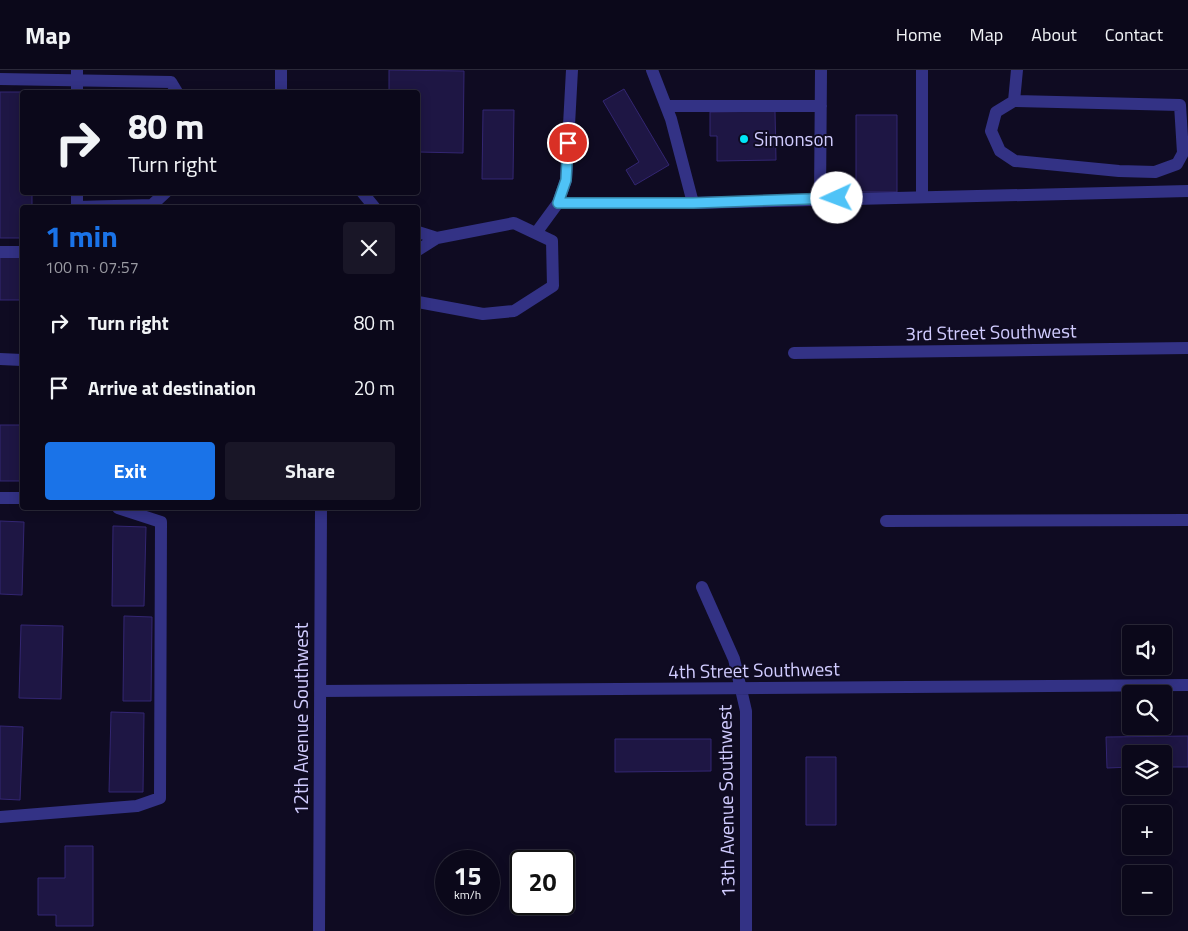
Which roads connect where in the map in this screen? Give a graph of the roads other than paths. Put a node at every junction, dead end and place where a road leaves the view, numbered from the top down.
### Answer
1 (281, 70) edge
2 (572, 70) edge
3 (652, 70) edge
4 (821, 70) edge
5 (922, 70) edge
6 (1017, 70) edge
7 (5, 76) edge
8 (77, 81) edge
9 (177, 90) edge
10 (282, 90) edge
11 (1014, 102) junction
12 (666, 106) junction
13 (821, 106) junction
14 (1185, 153) edge
15 (1188, 191) edge
16 (163, 195) edge
17 (364, 195) edge
18 (922, 196) junction
19 (820, 199) junction
20 (558, 203) junction
21 (693, 203) junction
22 (153, 205) edge
23 (373, 205) edge
24 (420, 233) edge
25 (536, 233) junction
26 (437, 238) junction
27 (420, 249) edge
28 (0, 252) edge
29 (20, 252) edge
30 (420, 302) edge
31 (1188, 348) edge
32 (794, 353) dead end
33 (0, 359) edge
34 (20, 360) edge
35 (0, 498) edge
36 (20, 498) edge
37 (124, 510) edge
38 (321, 510) edge
39 (1188, 520) edge
40 (886, 521) dead end
41 (702, 587) dead end
42 (1188, 685) edge
43 (741, 688) junction
44 (320, 691) junction
45 (0, 817) edge
46 (319, 931) edge
47 (746, 931) edge

1 - 10 street
2 - 20 street
3 - 12 street
4 - 13 street
5 - 18 street
6 - 11 street
7 - 8 street
8 - 9 street
11 - 14 street
11 - 14 street
12 - 13 street
12 - 21 street
13 - 19 street
15 - 18 street
16 - 22 street
17 - 23 street
18 - 19 street
19 - 21 street
20 - 21 street
20 - 25 street
24 - 26 street
25 - 26 street
25 - 30 street
26 - 27 street
28 - 29 street
31 - 32 street, 3rd Street Southwest
33 - 34 street
35 - 36 street
37 - 45 street
38 - 44 street, 12th Avenue Southwest
39 - 40 street
41 - 43 street, 13th Avenue Southwest
42 - 43 street, 4th Street Southwest
43 - 44 street, 4th Street Southwest
43 - 47 street, 13th Avenue Southwest
44 - 46 street, 12th Avenue Southwest

